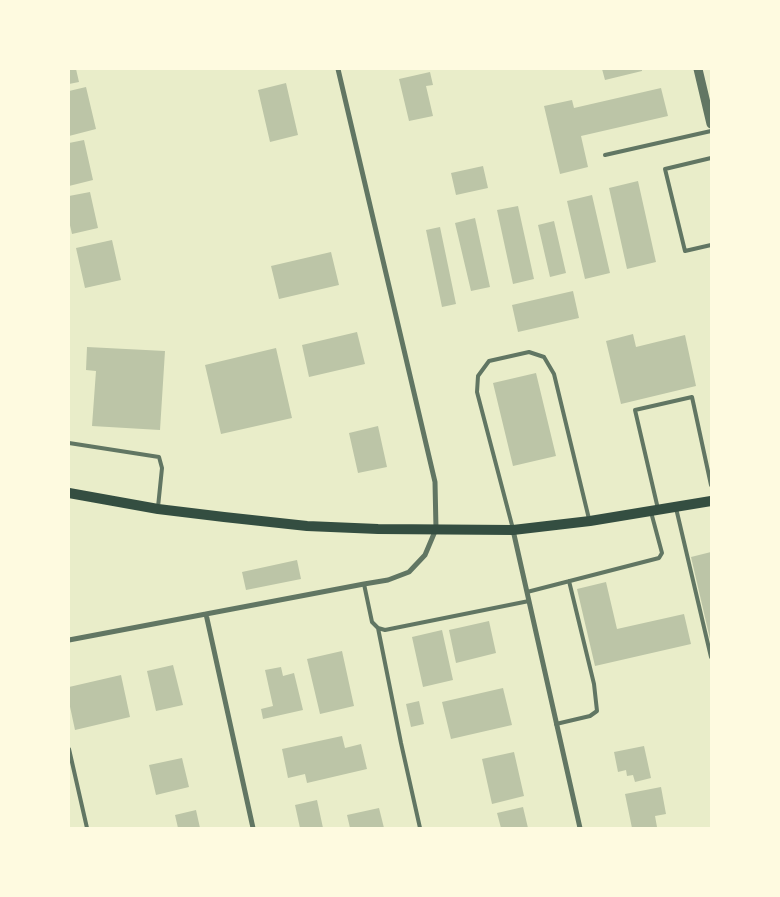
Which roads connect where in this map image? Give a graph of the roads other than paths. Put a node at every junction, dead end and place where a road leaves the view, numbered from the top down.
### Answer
1 (338, 69) edge
2 (698, 69) edge
3 (711, 124) edge
4 (711, 131) edge
5 (606, 155) dead end
6 (711, 158) edge
7 (711, 245) edge
8 (69, 443) edge
9 (711, 485) edge
10 (69, 493) edge
11 (711, 501) edge
12 (676, 508) junction
13 (158, 510) junction
14 (655, 511) junction
15 (590, 521) junction
16 (436, 529) junction
17 (514, 530) junction
18 (569, 581) junction
19 (364, 584) junction
20 (527, 592) junction
21 (529, 600) junction
22 (206, 614) junction
23 (378, 628) junction
24 (69, 640) edge
25 (711, 656) edge
26 (556, 724) junction
27 (69, 749) edge
28 (86, 828) edge
29 (253, 828) edge
30 (420, 828) edge
31 (580, 828) edge

1 - 16 street
2 - 3 street
4 - 5 lane
6 - 7 lane
8 - 13 lane
9 - 14 lane
10 - 13 main road
11 - 12 main road
12 - 14 main road
12 - 25 lane
13 - 16 main road
14 - 15 main road
14 - 18 lane
15 - 17 main road
15 - 17 lane
16 - 17 main road
16 - 19 street
17 - 20 street
18 - 20 lane
18 - 26 lane
19 - 22 street
19 - 23 lane
20 - 21 street
21 - 23 lane
21 - 26 street
22 - 24 street
22 - 29 street
23 - 30 lane
26 - 31 street
27 - 28 lane

